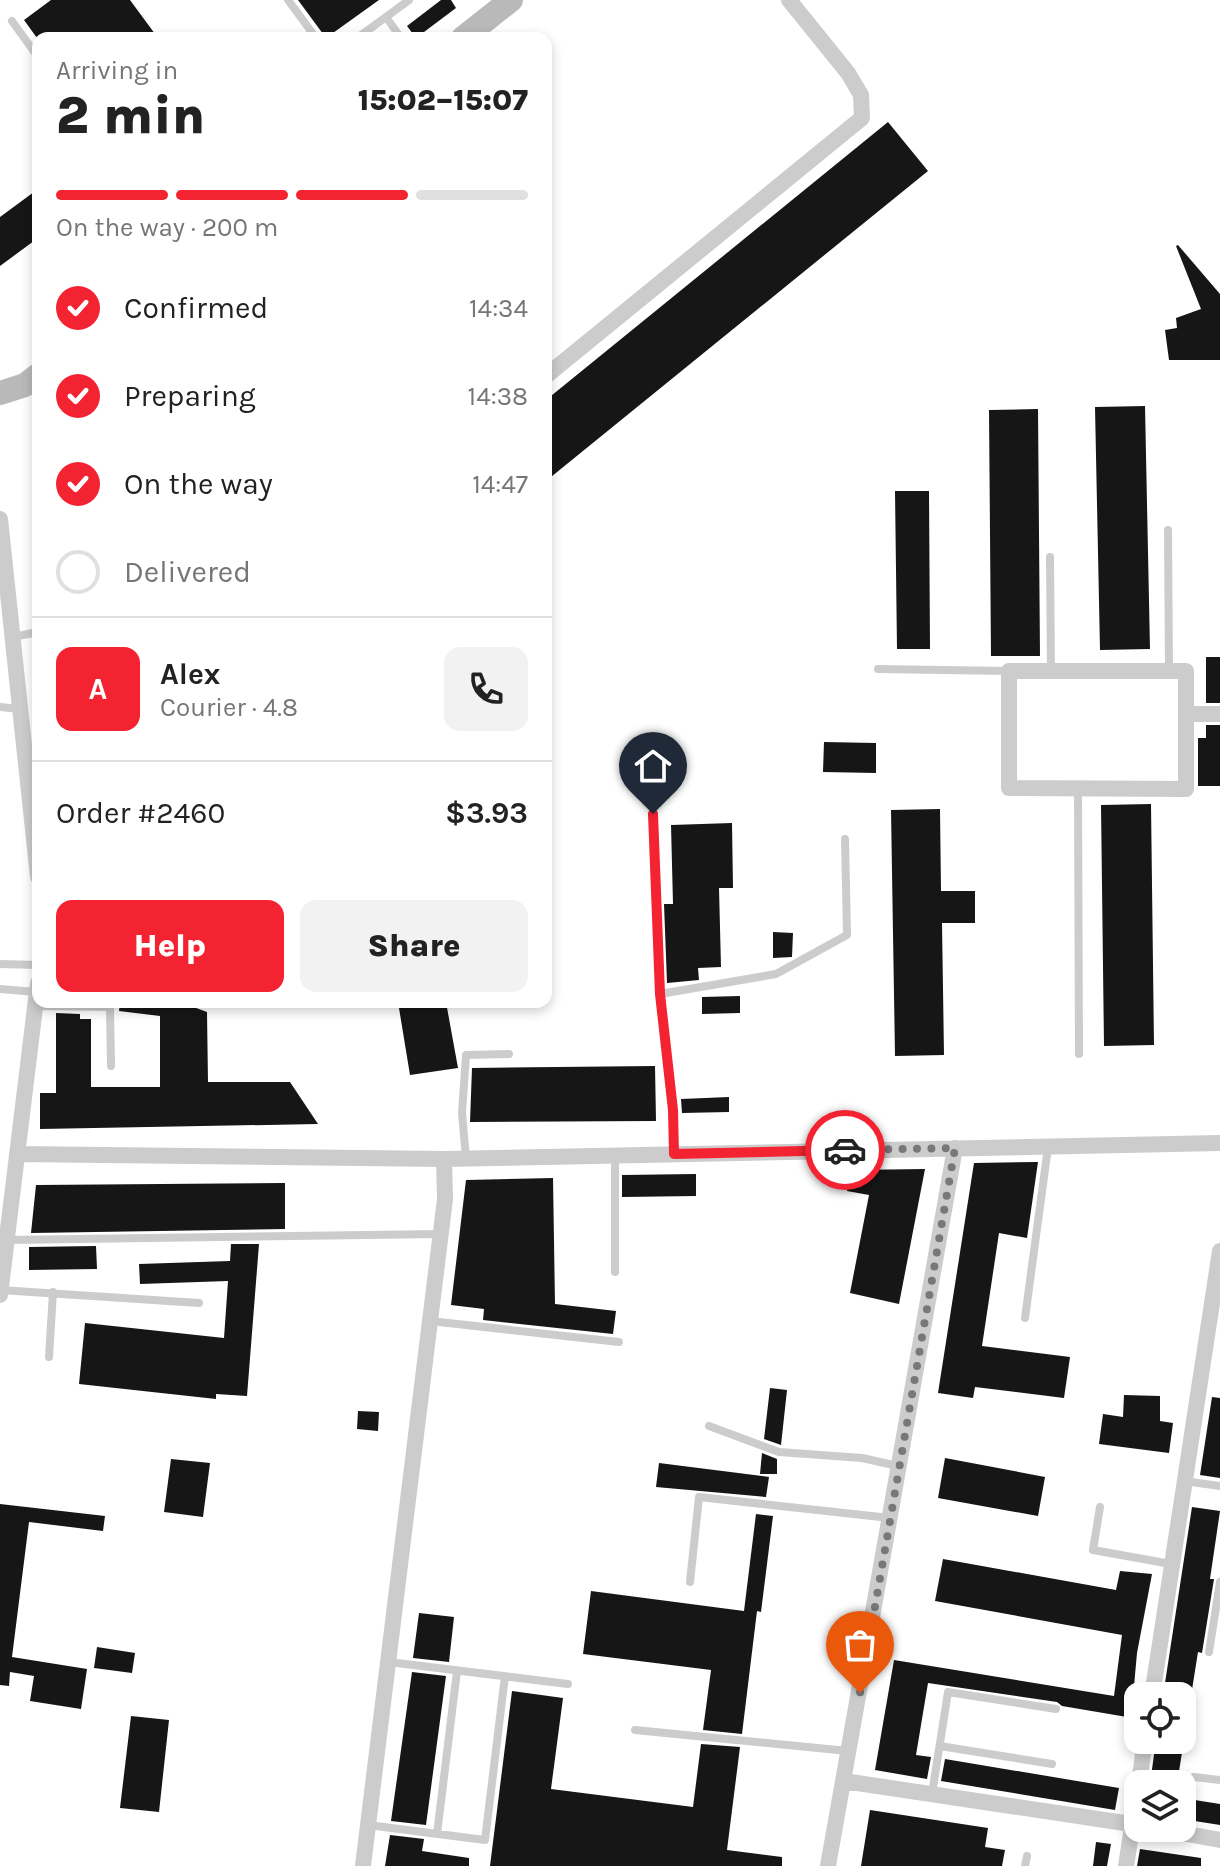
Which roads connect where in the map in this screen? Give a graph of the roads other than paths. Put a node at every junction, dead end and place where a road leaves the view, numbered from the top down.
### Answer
1 (288, 0) edge
2 (409, 0) edge
3 (511, 0) edge
4 (789, 0) edge
5 (386, 17) junction
6 (12, 21) dead end
7 (312, 32) edge
8 (365, 32) edge
9 (397, 32) edge
10 (471, 32) edge
11 (32, 49) edge
12 (552, 371) edge
13 (32, 380) edge
14 (0, 393) edge
15 (0, 519) edge
16 (1168, 530) dead end
17 (1050, 557) dead end
18 (32, 632) edge
19 (8, 634) edge
20 (878, 669) dead end
21 (1009, 671) junction
22 (1051, 671) junction
23 (1169, 671) junction
24 (0, 707) edge
25 (20, 709) junction
26 (1186, 714) junction
27 (1220, 714) edge
28 (1078, 788) junction
29 (653, 814) dead end
30 (32, 821) edge
31 (845, 839) dead end
32 (0, 964) edge
33 (32, 965) edge
34 (0, 989) edge
35 (660, 994) junction
36 (32, 998) edge
37 (36, 1008) edge
38 (110, 1008) edge
39 (509, 1054) dead end
40 (1079, 1054) dead end
41 (111, 1066) dead end
42 (1220, 1143) edge
43 (1048, 1146) junction
44 (955, 1148) junction
45 (17, 1154) junction
46 (674, 1154) junction
47 (615, 1155) junction
48 (466, 1158) junction
49 (444, 1159) junction
50 (441, 1234) junction
51 (7, 1240) junction
52 (1220, 1251) edge
53 (615, 1272) dead end
54 (0, 1292) edge
55 (53, 1292) junction
56 (199, 1303) dead end
57 (1025, 1318) dead end
58 (430, 1321) junction
59 (1213, 1340) edge
60 (619, 1342) dead end
61 (49, 1357) dead end
62 (709, 1426) dead end
63 (899, 1467) junction
64 (1184, 1481) junction
65 (1220, 1486) edge
66 (1100, 1507) dead end
67 (890, 1518) junction
68 (1171, 1564) junction
69 (690, 1582) dead end
70 (1220, 1582) edge
71 (1209, 1652) dead end
72 (389, 1662) junction
73 (457, 1671) junction
74 (505, 1676) junction
75 (1154, 1682) edge
76 (568, 1684) dead end
77 (1056, 1709) dead end
78 (635, 1730) dead end
79 (940, 1746) junction
80 (849, 1751) junction
81 (1052, 1764) dead end
82 (1196, 1777) edge
83 (1220, 1780) edge
84 (844, 1781) junction
85 (932, 1794) junction
86 (1124, 1823) edge
87 (368, 1825) junction
88 (437, 1834) junction
89 (1196, 1836) edge
90 (1220, 1840) edge
91 (1131, 1842) edge
92 (363, 1866) edge
93 (828, 1866) edge
94 (1126, 1866) edge

1 - 7 lane
2 - 5 lane
3 - 10 street
4 - 12 street
5 - 8 lane
5 - 9 lane
6 - 11 lane
13 - 14 street
15 - 19 street
16 - 23 lane
17 - 22 lane
18 - 19 lane
19 - 25 street
20 - 21 lane
21 - 22 street
21 - 28 street
22 - 23 street
23 - 26 street
24 - 25 lane
25 - 30 street
26 - 27 street
26 - 28 street
28 - 40 lane
29 - 35 lane
31 - 35 lane
32 - 33 lane
34 - 36 lane
35 - 46 lane
37 - 45 street
38 - 41 lane
39 - 48 lane
42 - 43 street
43 - 44 street
43 - 57 lane
44 - 46 street
44 - 63 street
45 - 49 street
45 - 51 street
46 - 47 street
47 - 48 street
47 - 53 lane
48 - 49 street
49 - 50 street
50 - 51 lane
50 - 58 street
51 - 54 street
52 - 59 street
54 - 55 lane
55 - 56 lane
55 - 61 lane
58 - 60 lane
58 - 72 street
59 - 64 street
62 - 63 lane
63 - 67 street
64 - 65 lane
64 - 68 street
66 - 68 lane
67 - 69 lane
67 - 80 street
68 - 75 street
70 - 71 lane
72 - 73 lane
72 - 87 street
73 - 74 lane
73 - 88 lane
74 - 76 lane
74 - 88 lane
77 - 79 lane
78 - 80 lane
79 - 81 lane
79 - 85 lane
80 - 84 street
82 - 83 lane
84 - 85 street
84 - 93 street
85 - 86 street
87 - 88 lane
87 - 92 street
89 - 90 street
91 - 94 street

